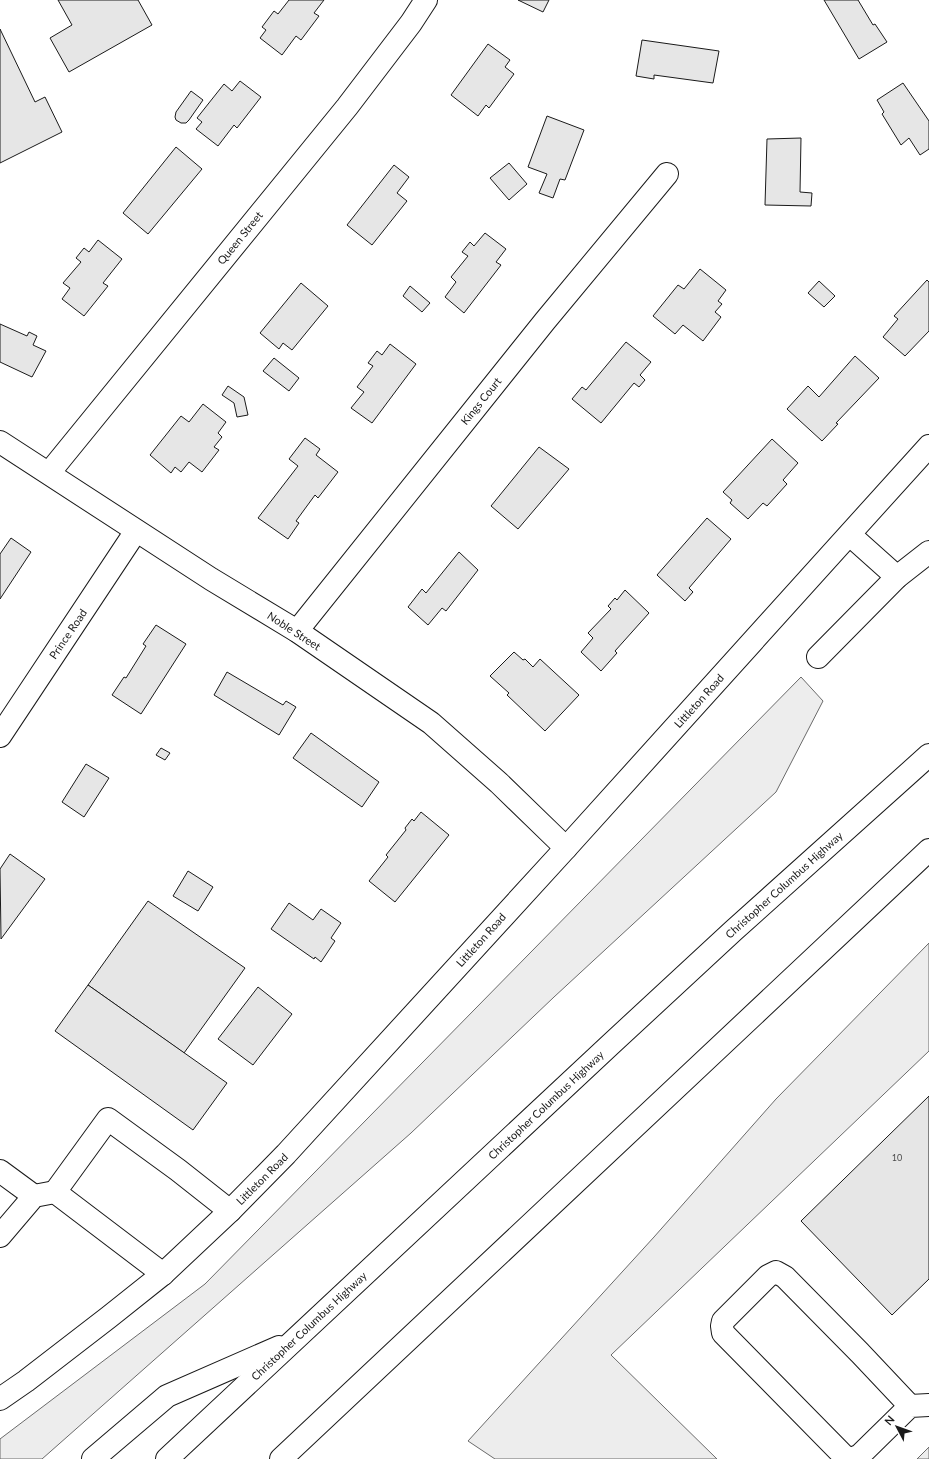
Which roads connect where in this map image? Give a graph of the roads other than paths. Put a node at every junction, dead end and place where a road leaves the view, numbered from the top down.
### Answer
1 (426, 0) edge
2 (667, 174) dead end
3 (0, 442) edge
4 (929, 446) edge
5 (49, 473) junction
6 (136, 531) junction
7 (850, 535) junction
8 (929, 552) edge
9 (897, 577) junction
10 (297, 631) junction
11 (818, 657) dead end
12 (0, 736) edge
13 (929, 755) edge
14 (566, 848) junction
15 (929, 850) edge
16 (0, 1171) edge
17 (55, 1192) junction
18 (34, 1196) junction
19 (230, 1211) junction
20 (0, 1236) edge
21 (163, 1274) junction
22 (295, 1340) junction
23 (0, 1399) edge
24 (920, 1405) edge
25 (93, 1459) edge
26 (167, 1459) edge
27 (281, 1459) edge
28 (852, 1459) edge

1 - 5 main road, Queen Street
2 - 10 main road, Kings Court
3 - 5 main road, Noble Street
4 - 7 main road, Littleton Road
5 - 6 main road, Noble Street
6 - 10 main road, Noble Street
6 - 12 main road, Prince Road
7 - 9 main road
7 - 14 main road, Littleton Road
8 - 9 main road
9 - 11 main road
10 - 14 main road, Noble Street
13 - 22 main road, Christopher Columbus Highway
14 - 19 main road, Littleton Road
15 - 27 main road
16 - 18 main road
17 - 18 main road
17 - 19 main road
17 - 21 main road
18 - 20 main road
19 - 21 main road, Littleton Road
21 - 23 main road, Littleton Road
22 - 25 main road
22 - 26 main road, Christopher Columbus Highway
24 - 28 main road
24 - 28 main road

